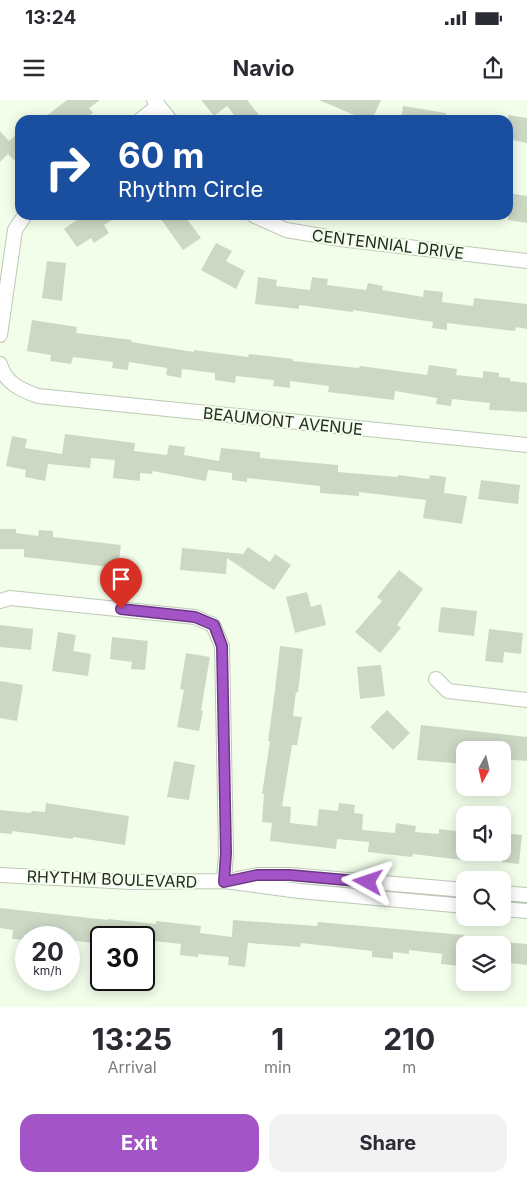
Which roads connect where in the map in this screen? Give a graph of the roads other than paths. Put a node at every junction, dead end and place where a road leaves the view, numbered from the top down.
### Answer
1 (156, 103) edge
2 (145, 115) edge
3 (166, 115) edge
4 (22, 220) edge
5 (264, 220) edge
6 (527, 261) edge
7 (0, 335) edge
8 (0, 364) edge
9 (527, 446) edge
10 (0, 601) edge
11 (436, 679) dead end
12 (527, 700) edge
13 (0, 875) edge
14 (224, 882) junction
15 (456, 889) edge
16 (511, 894) edge
17 (527, 895) edge
18 (456, 905) edge
19 (511, 910) edge
20 (527, 911) edge

1 - 2 street
1 - 3 street
4 - 7 street
5 - 6 street, CENTENNIAL DRIVE
8 - 9 street, BEAUMONT AVENUE
10 - 14 street
11 - 12 street
13 - 14 street, RHYTHM BOULEVARD
14 - 15 street, RHYTHM BOULEVARD
14 - 18 street, RHYTHM BOULEVARD
16 - 17 street
19 - 20 street

